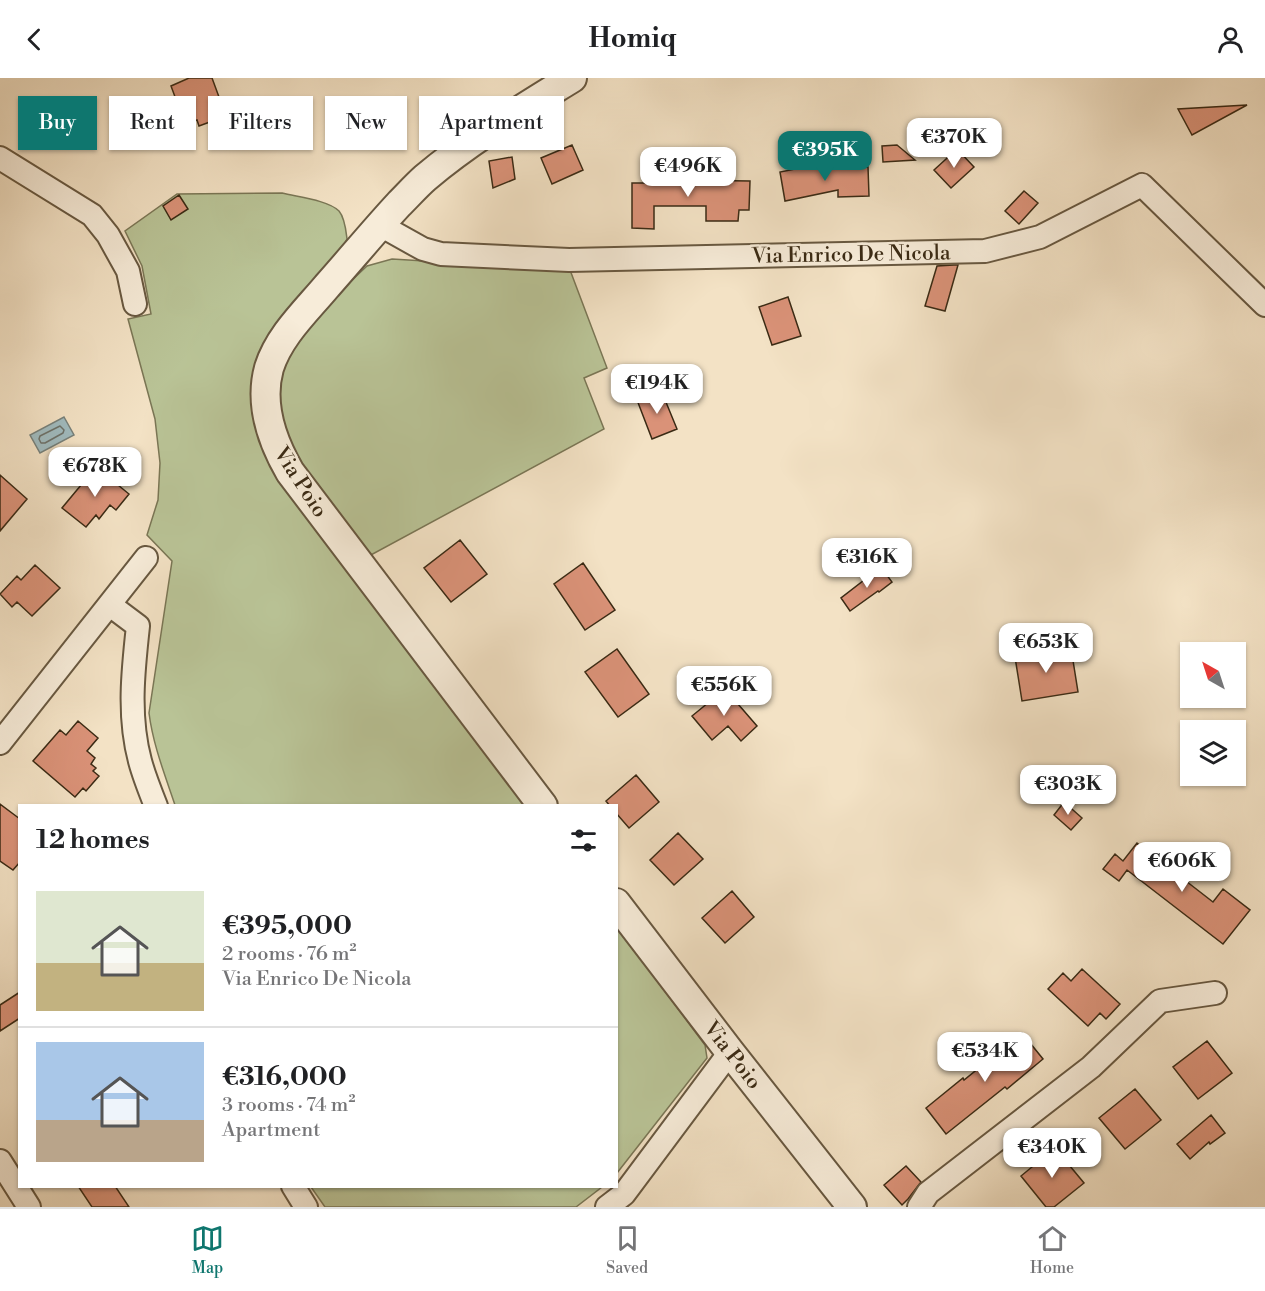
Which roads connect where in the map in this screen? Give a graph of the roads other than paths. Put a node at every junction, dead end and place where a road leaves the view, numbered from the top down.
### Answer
1 (572, 78) edge
2 (0, 158) edge
3 (380, 225) junction
4 (135, 304) dead end
5 (1265, 305) edge
6 (146, 558) dead end
7 (110, 604) junction
8 (0, 743) edge
9 (155, 804) edge
10 (541, 804) edge
11 (618, 906) edge
12 (1215, 993) dead end
13 (730, 1052) junction
14 (0, 1161) edge
15 (293, 1188) edge
16 (28, 1207) edge
17 (306, 1207) edge
18 (608, 1207) edge
19 (852, 1207) edge
20 (919, 1207) edge

1 - 3 street, Via Poio
2 - 4 street
3 - 5 street, Via Enrico De Nicola
3 - 10 street, Via Poio
6 - 7 street
7 - 8 street
7 - 9 street
11 - 13 street, Via Poio
12 - 20 street
13 - 18 street
13 - 19 street, Via Poio
14 - 16 street
15 - 17 street

